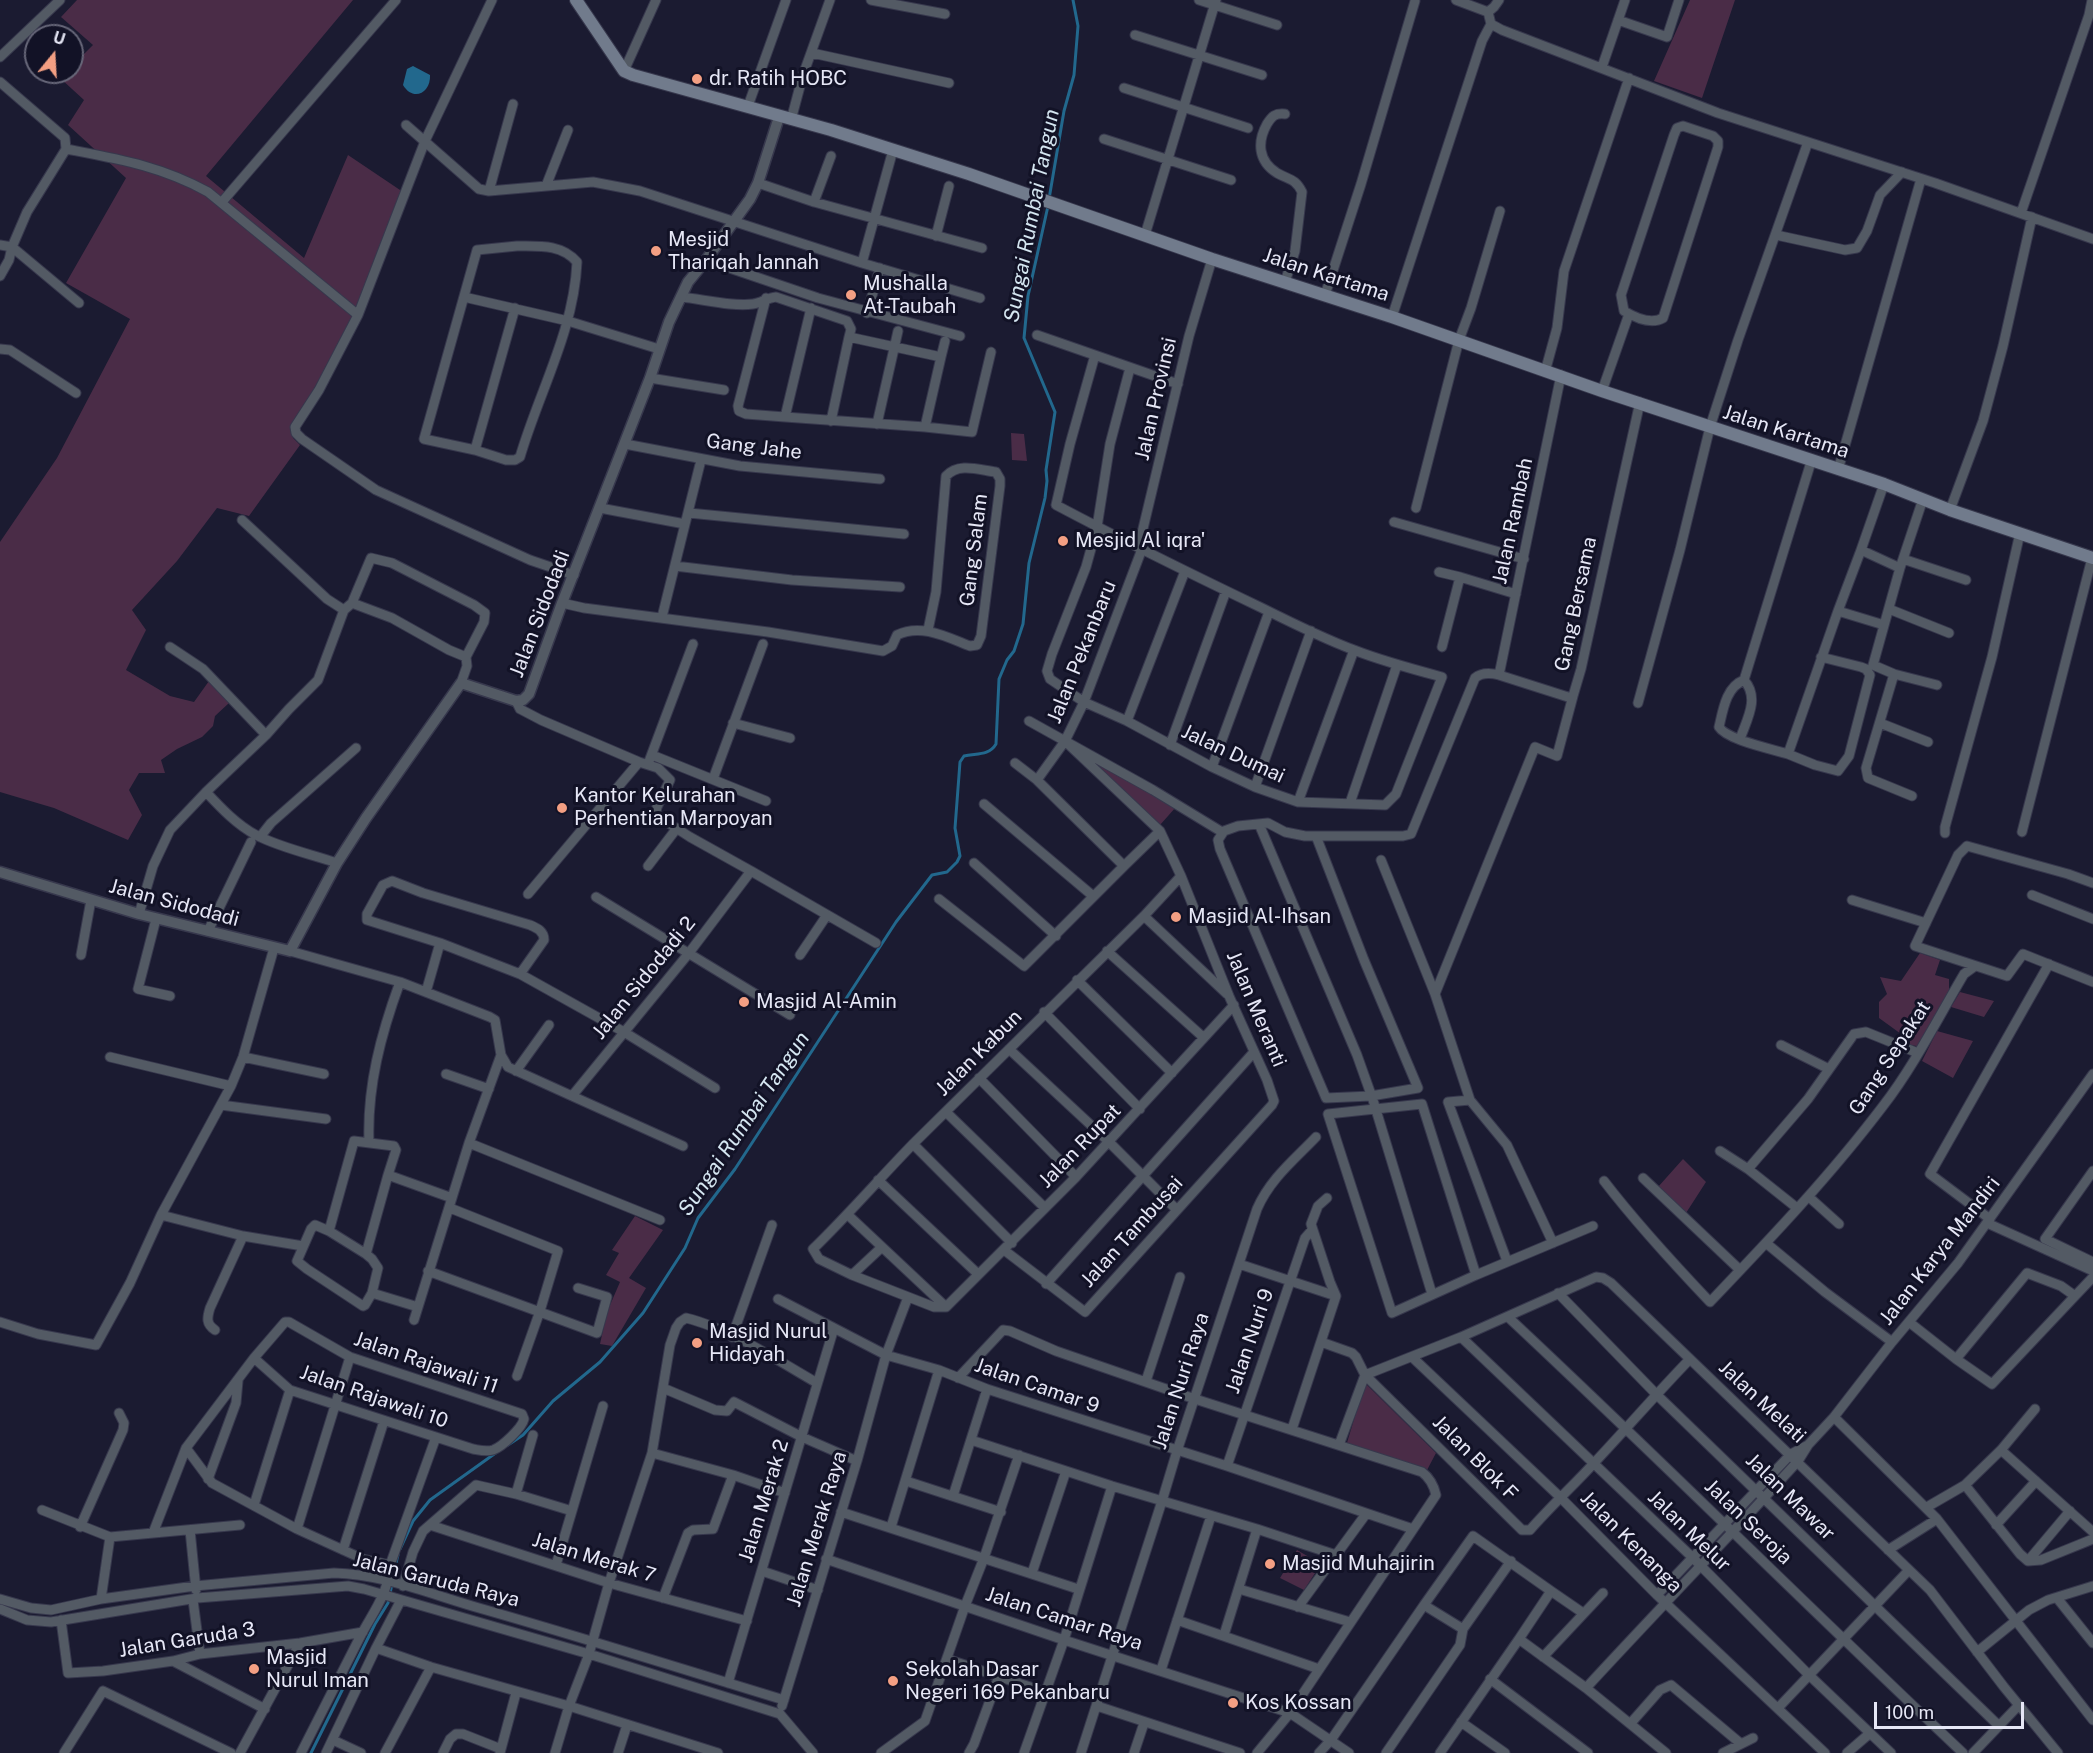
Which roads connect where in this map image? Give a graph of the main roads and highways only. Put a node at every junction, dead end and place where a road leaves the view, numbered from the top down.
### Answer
1 (576, 0) edge
2 (2093, 558) edge

1 - 2 main road, Jalan Kartama

